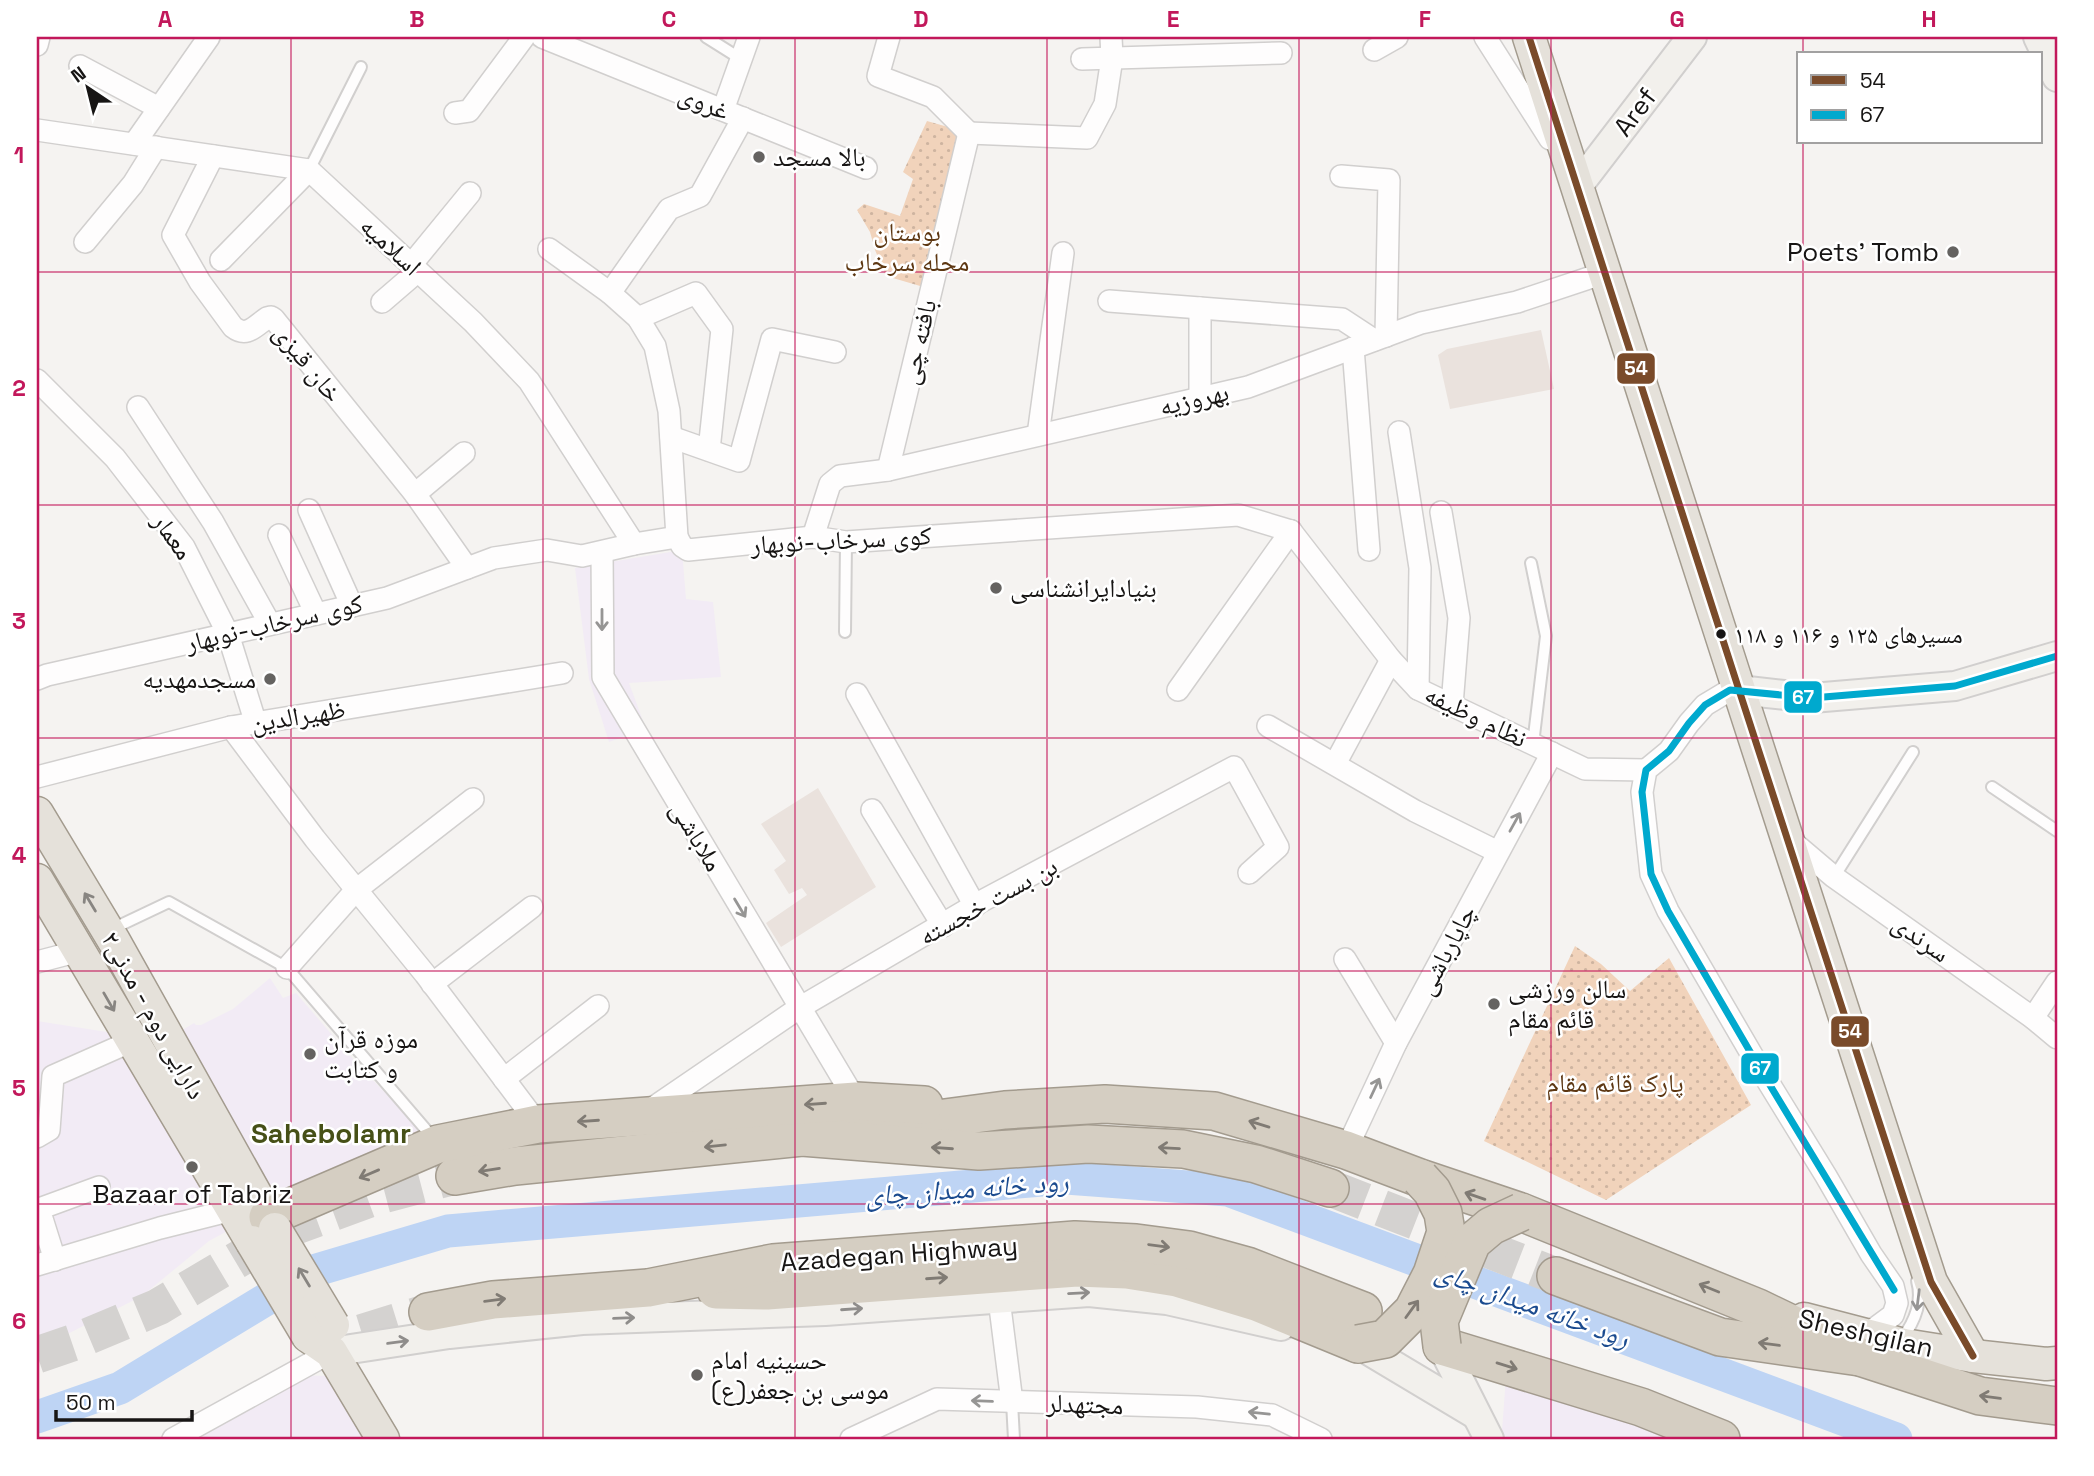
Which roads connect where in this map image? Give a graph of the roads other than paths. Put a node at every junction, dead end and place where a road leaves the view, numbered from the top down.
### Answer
1 (39, 37) edge
2 (524, 37) edge
3 (542, 37) edge
4 (706, 37) edge
5 (748, 37) edge
6 (889, 37) edge
7 (1397, 37) edge
8 (1485, 37) edge
9 (1529, 37) edge
10 (1692, 37) edge
11 (2038, 37) edge
12 (205, 38) edge
13 (37, 45) edge
14 (1112, 47) edge
15 (1374, 50) dead end
16 (1281, 53) dead end
17 (741, 59) junction
18 (1083, 59) dead end
19 (80, 66) dead end
20 (361, 66) dead end
21 (2057, 77) edge
22 (159, 108) junction
23 (723, 110) junction
24 (455, 113) dead end
25 (743, 118) junction
26 (37, 130) edge
27 (969, 133) junction
28 (1555, 137) junction
29 (145, 146) junction
30 (213, 156) junction
31 (866, 168) dead end
32 (309, 170) junction
33 (1341, 176) dead end
34 (1577, 187) junction
35 (470, 193) dead end
36 (85, 242) dead end
37 (549, 249) dead end
38 (1063, 253) dead end
39 (221, 260) dead end
40 (414, 267) junction
41 (1600, 274) junction
42 (610, 293) junction
43 (1109, 301) dead end
44 (382, 302) dead end
45 (1200, 308) junction
46 (638, 318) junction
47 (1380, 338) junction
48 (1353, 348) junction
49 (835, 352) dead end
50 (37, 380) edge
51 (1200, 398) junction
52 (138, 407) dead end
53 (1399, 432) dead end
54 (1038, 435) junction
55 (671, 437) junction
56 (709, 450) junction
57 (464, 453) dead end
58 (888, 470) junction
59 (415, 494) junction
60 (309, 510) dead end
61 (1441, 512) dead end
62 (1291, 531) junction
63 (279, 535) dead end
64 (677, 537) junction
65 (813, 537) junction
66 (846, 542) junction
67 (634, 544) junction
68 (1369, 550) dead end
69 (602, 552) junction
70 (1531, 563) dead end
71 (467, 568) junction
72 (352, 606) junction
73 (316, 614) junction
74 (270, 624) junction
75 (845, 632) dead end
76 (228, 634) junction
77 (2057, 656) edge
78 (1391, 660) junction
79 (562, 673) dead end
80 (38, 677) edge
81 (1418, 689) junction
82 (1178, 690) dead end
83 (1734, 690) junction
84 (857, 694) dead end
85 (1452, 705) junction
86 (256, 724) junction
87 (1268, 726) dead end
88 (231, 727) junction
89 (1543, 749) junction
90 (1913, 752) dead end
91 (1335, 764) junction
92 (1646, 770) junction
93 (37, 778) edge
94 (1992, 787) dead end
95 (473, 799) dead end
96 (872, 810) dead end
97 (37, 813) edge
98 (1778, 830) junction
99 (2057, 831) edge
100 (1498, 852) junction
101 (1249, 873) dead end
102 (1834, 877) junction
103 (37, 880) edge
104 (356, 890) junction
105 (975, 906) junction
106 (532, 907) dead end
107 (943, 926) junction
108 (108, 931) junction
109 (79, 951) junction
110 (1345, 959) dead end
111 (37, 962) edge
112 (287, 968) junction
113 (2057, 982) edge
114 (432, 984) junction
115 (598, 1006) dead end
116 (799, 1008) junction
117 (2033, 1018) junction
118 (2057, 1038) edge
119 (132, 1041) junction
120 (1396, 1043) junction
121 (504, 1079) junction
122 (856, 1101) junction
123 (1005, 1110) junction
124 (639, 1117) junction
125 (538, 1124) junction
126 (37, 1137) edge
127 (802, 1138) junction
128 (209, 1143) junction
129 (438, 1144) junction
130 (1346, 1150) junction
131 (455, 1176) tunnel mouth
132 (1420, 1178) junction
133 (99, 1187) dead end
134 (1330, 1188) tunnel mouth
135 (38, 1207) edge
136 (1521, 1212) junction
137 (255, 1226) junction
138 (46, 1263) edge
139 (1922, 1274) junction
140 (1556, 1276) tunnel mouth
141 (999, 1299) junction
142 (428, 1312) tunnel mouth
143 (1360, 1328) junction
144 (324, 1337) junction
145 (1899, 1343) junction
146 (1442, 1346) junction
147 (1863, 1346) junction
148 (1973, 1356) junction
149 (2057, 1363) edge
150 (1012, 1402) junction
151 (2057, 1406) edge
152 (1475, 1413) junction
153 (1317, 1438) edge
154 (173, 1439) edge
155 (383, 1439) edge
156 (851, 1439) edge
157 (1014, 1439) edge
158 (1489, 1439) edge
159 (1721, 1439) edge

1 - 13 street
2 - 24 street
3 - 23 street, غروی
4 - 17 lane
5 - 17 street
6 - 27 street
7 - 15 street
8 - 28 street
9 - 28 main road
10 - 34 main road, Aref
11 - 21 main road
12 - 22 street
14 - 16 street
14 - 18 street
14 - 27 street
17 - 23 street
19 - 22 street
20 - 32 lane
22 - 29 street
23 - 25 street, غروی
25 - 31 street, غروی
25 - 42 street
26 - 29 street
27 - 58 street, بافته چی
28 - 34 main road
28 - 41 lane
29 - 30 street
29 - 36 street
30 - 32 street
30 - 59 street, خان قیزی
32 - 39 street
32 - 40 street, اسلامیه
33 - 47 street
34 - 41 main road
35 - 40 street
37 - 42 street
38 - 54 street
40 - 44 street
40 - 67 street, اسلامیه
41 - 47 street, بهروزیه
41 - 83 main road
42 - 46 street
43 - 45 street
45 - 47 street
45 - 51 street
46 - 55 street
46 - 56 street
47 - 48 street, بهروزیه
48 - 51 street, بهروزیه
48 - 68 street
49 - 56 street
50 - 76 street, معمار
51 - 54 street, بهروزیه
52 - 74 street
53 - 81 street
54 - 58 street, بهروزیه
55 - 56 street
55 - 64 street
57 - 59 street
58 - 65 street, بهروزیه
59 - 71 street, خان قیزی
60 - 72 street
61 - 85 street
62 - 66 street, کوی سرخاب-نوبهار
62 - 78 street, نظام وظیفه
62 - 82 street
63 - 73 street
64 - 65 street, کوی سرخاب-نوبهار
64 - 67 street, کوی سرخاب-نوبهار
65 - 66 street, کوی سرخاب-نوبهار
66 - 75 lane
67 - 69 street, کوی سرخاب-نوبهار
69 - 71 street, کوی سرخاب-نوبهار
69 -> 116 street, ملاباشی
70 - 89 lane
71 - 72 street, کوی سرخاب-نوبهار
72 - 73 street, کوی سرخاب-نوبهار
73 - 74 street, کوی سرخاب-نوبهار
74 - 76 street, کوی سرخاب-نوبهار
76 - 80 street, کوی سرخاب-نوبهار
76 - 86 street, معمار
77 - 83 main road
78 - 81 street, نظام وظیفه
78 - 91 street
79 - 86 street, ظهیرالدین
81 - 85 street, نظام وظیفه
83 - 92 street
83 - 98 main road
84 - 105 street
85 - 89 street, نظام وظیفه
86 - 88 street, ظهیرالدین
87 - 91 street
88 - 93 street, ظهیرالدین
88 - 104 street
89 - 92 street, نظام وظیفه
100 -> 89 street, چاپارباشی
90 - 102 lane
91 - 100 street
92 - 147 street
94 - 99 lane
95 - 104 street
96 - 107 street
108 -> 97 main road, دارایی دوم - مدنی۲
98 - 102 street, سرندی
98 - 139 main road
100 - 120 street, چاپارباشی
101 - 105 street, بن بست خجسته
102 - 117 street, سرندی
103 - 109 main road, دارایی دوم - مدنی۲
104 - 112 street
104 - 114 street
105 - 107 street, بن بست خجسته
106 - 114 street
107 - 116 street, بن بست خجسته
108 - 112 lane
108 - 128 main road, دارایی دوم - مدنی۲
109 - 111 street
109 -> 119 main road, دارایی دوم - مدنی۲
110 - 120 street
112 - 129 lane
113 - 117 street
114 - 121 street
115 - 121 street
116 - 122 street, ملاباشی
116 - 124 street, بن بست خجسته
117 - 118 street, سرندی
119 - 126 street
119 - 128 main road, دارایی دوم - مدنی۲
130 -> 120 street, چاپارباشی
121 - 125 street
122 - 123 highway
122 -> 124 highway
123 - 127 highway
130 -> 123 highway
124 -> 125 highway
125 - 129 highway
127 -> 131 highway
134 -> 127 highway
128 - 137 main road, دارایی دوم - مدنی۲
129 -> 137 highway
130 - 132 highway
136 -> 132 highway
143 -> 132 highway, bridge
133 - 135 street
135 - 138 street
136 - 146 highway, bridge
147 -> 136 highway
137 - 138 street
137 - 144 main road, دارایی دوم - مدنی۲, bridge
139 -> 145 lane
139 - 148 main road
147 -> 140 highway
141 -> 143 main road
144 -> 141 main road
141 - 150 street
142 -> 143 highway
143 - 152 main road
144 - 154 street
144 - 155 main road, دارایی دوم - مدنی۲
145 - 147 main road, Sheshgilan
145 - 148 main road, Sheshgilan
146 - 152 main road
146 -> 159 highway
151 -> 147 highway
148 - 149 main road, Sheshgilan
153 -> 150 street, مجتهدلر
150 -> 156 street, مجتهدلر
150 - 157 lane
152 - 158 main road

